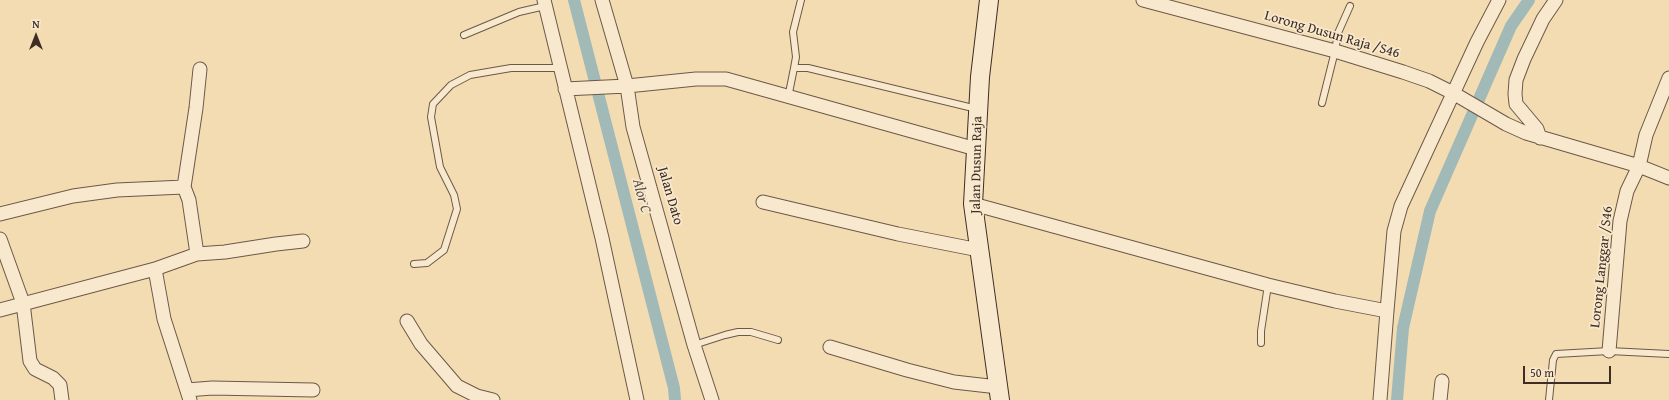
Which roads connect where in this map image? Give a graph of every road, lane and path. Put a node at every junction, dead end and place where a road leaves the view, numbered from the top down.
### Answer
1 (602, 0) edge
2 (801, 0) edge
3 (989, 0) edge
4 (1143, 0) edge
5 (1499, 0) edge
6 (1556, 0) edge
7 (544, 3) edge
8 (1350, 6) dead end
9 (464, 35) dead end
10 (1335, 51) junction
11 (559, 68) junction
12 (794, 68) junction
13 (200, 69) dead end
14 (1669, 78) edge
15 (625, 86) junction
16 (568, 89) junction
17 (1458, 95) junction
18 (788, 98) junction
19 (1322, 103) dead end
20 (978, 109) junction
21 (1540, 138) junction
22 (976, 149) junction
23 (1639, 166) junction
24 (1669, 178) edge
25 (184, 187) junction
26 (763, 202) dead end
27 (974, 204) junction
28 (0, 214) edge
29 (0, 239) edge
30 (303, 241) dead end
31 (979, 250) junction
32 (197, 254) junction
33 (414, 264) dead end
34 (155, 269) junction
35 (1268, 285) junction
36 (23, 303) junction
37 (0, 310) edge
38 (1387, 310) junction
39 (407, 321) dead end
40 (778, 340) dead end
41 (1261, 343) dead end
42 (694, 345) junction
43 (830, 347) dead end
44 (1609, 351) junction
45 (1669, 354) edge
46 (1442, 381) dead end
47 (313, 390) dead end
48 (999, 393) edge
49 (189, 395) edge
50 (62, 400) edge
51 (493, 400) edge
52 (637, 400) edge
53 (712, 400) edge
54 (1380, 400) edge
55 (1440, 400) edge
56 (1549, 400) edge

1 - 15 street, Jalan Dato
2 - 12 lane
3 - 20 main road, Jalan Dusun Raja
4 - 10 street, Lorong Dusun Raja /S46
5 - 17 street
6 - 21 street
7 - 9 lane
7 - 11 street
8 - 10 lane
10 - 17 street, Lorong Dusun Raja /S46
10 - 19 lane
11 - 16 street
11 - 33 lane
12 - 18 lane
12 - 20 lane
13 - 25 street
14 - 23 street, Lorong Langgar /S46
15 - 16 street
15 - 18 street
15 - 42 street, Jalan Dato
16 - 52 street
17 - 21 street, Lorong Dusun Raja /S46
17 - 38 street
18 - 22 street
20 - 22 main road, Jalan Dusun Raja
21 - 23 street, Lorong Dusun Raja /S46
22 - 27 main road, Jalan Dusun Raja
23 - 24 street, Lorong Dusun Raja /S46
23 - 44 street, Lorong Langgar /S46
25 - 28 street
25 - 32 street
26 - 31 street
27 - 31 main road, Jalan Dusun Raja
27 - 35 street
29 - 36 street
30 - 32 street
31 - 48 main road, Jalan Dusun Raja
32 - 34 street
34 - 36 street
34 - 49 street
35 - 38 street
35 - 41 lane
36 - 37 street
36 - 50 street
38 - 54 street
39 - 51 street
40 - 42 lane
42 - 53 street, Jalan Dato
43 - 48 street
44 - 45 lane
44 - 56 lane
46 - 55 street
47 - 49 street

